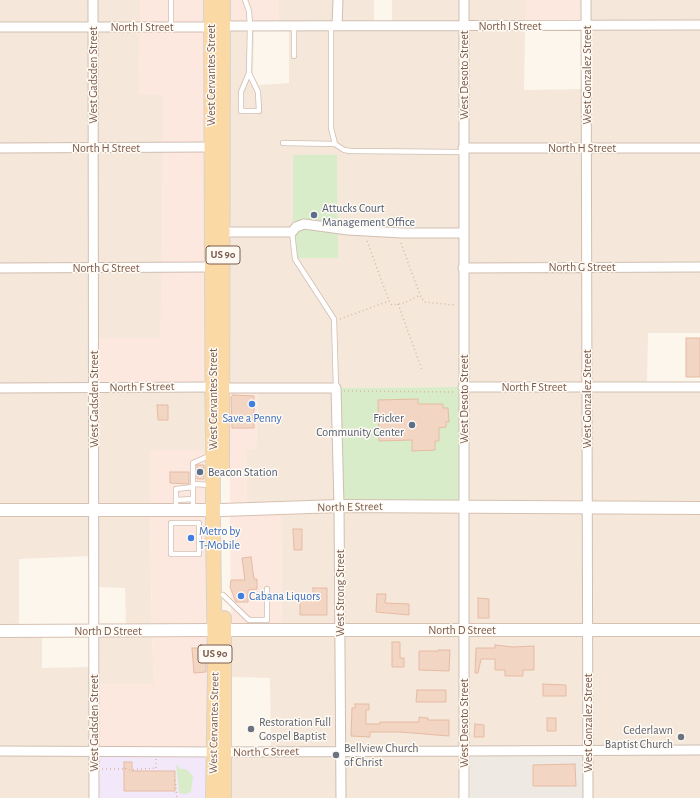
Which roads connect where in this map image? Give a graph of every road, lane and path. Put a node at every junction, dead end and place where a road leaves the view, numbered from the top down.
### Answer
1 (93, 0) edge
2 (171, 0) edge
3 (211, 0) edge
4 (224, 0) edge
5 (245, 0) edge
6 (338, 0) edge
7 (464, 0) edge
8 (586, 0) edge
9 (586, 25) junction
10 (700, 25) edge
11 (93, 26) junction
12 (217, 26) junction
13 (250, 26) junction
14 (294, 26) junction
15 (334, 26) junction
16 (464, 26) junction
17 (0, 27) edge
18 (170, 27) junction
19 (294, 56) dead end
20 (249, 73) junction
21 (283, 143) dead end
22 (335, 144) junction
23 (212, 147) junction
24 (0, 148) edge
25 (94, 148) junction
26 (587, 148) junction
27 (700, 148) edge
28 (463, 150) junction
29 (212, 172) junction
30 (223, 232) junction
31 (292, 232) junction
32 (463, 233) junction
33 (367, 241) dead end
34 (401, 243) dead end
35 (212, 267) junction
36 (587, 267) junction
37 (700, 267) edge
38 (0, 268) edge
39 (94, 268) junction
40 (463, 268) junction
41 (420, 295) junction
42 (390, 301) junction
43 (398, 304) junction
44 (455, 305) dead end
45 (334, 319) junction
46 (223, 328) junction
47 (422, 370) dead end
48 (218, 387) junction
49 (587, 387) junction
50 (700, 387) edge
51 (0, 388) edge
52 (94, 388) junction
53 (336, 389) junction
54 (463, 390) junction
55 (210, 455) junction
56 (207, 470) dead end
57 (208, 482) junction
58 (193, 486) junction
59 (176, 505) junction
60 (340, 506) junction
61 (464, 507) junction
62 (587, 508) junction
63 (700, 508) edge
64 (0, 510) edge
65 (94, 510) junction
66 (218, 510) junction
67 (190, 513) junction
68 (206, 529) junction
69 (267, 589) dead end
70 (223, 595) junction
71 (257, 625) junction
72 (220, 630) junction
73 (464, 630) junction
74 (588, 630) junction
75 (700, 630) edge
76 (0, 631) edge
77 (94, 631) junction
78 (340, 631) junction
79 (340, 750) junction
80 (464, 750) junction
81 (588, 750) junction
82 (700, 750) edge
83 (0, 751) edge
84 (94, 751) junction
85 (218, 752) junction
86 (156, 758) dead end
87 (126, 767) dead end
88 (156, 768) junction
89 (101, 769) dead end
90 (129, 770) dead end
91 (156, 771) dead end
92 (175, 780) dead end
93 (94, 798) edge
94 (177, 798) edge
95 (213, 798) edge
96 (224, 798) edge
97 (341, 798) edge
98 (464, 798) edge
99 (588, 798) edge

1 - 11 street, West Gadsden Street
2 - 18 lane
3 - 12 main road, West Cervantes Street / US 90
4 - 12 main road, West Cervantes Street / US 90
5 - 13 lane
6 - 15 street
7 - 16 street, West Desoto Street
8 - 9 street, West Gonzalez Street
9 - 10 street, North I Street
9 - 16 street, North I Street
9 - 26 street, West Gonzalez Street
11 - 17 street, North I Street
11 - 18 street, North I Street
11 - 25 street, West Gadsden Street
12 - 13 street, North I Street
12 - 18 street, North I Street
12 - 23 main road, West Cervantes Street / US 90
12 - 30 main road, West Cervantes Street / US 90
13 - 14 street, North I Street
13 - 20 lane
14 - 15 street, North I Street
14 - 19 lane
15 - 16 street, North I Street
15 - 22 lane
16 - 28 street, West Desoto Street
20 - 20 lane
21 - 22 lane
22 - 28 lane
23 - 25 street, North H Street
23 - 29 main road, West Cervantes Street / US 90
24 - 25 street, North H Street
25 - 39 street, West Gadsden Street
26 - 27 street, North H Street
26 - 28 street, North H Street
26 - 36 street, West Gonzalez Street
28 - 32 street, West Desoto Street
29 - 30 main road
29 - 35 main road, West Cervantes Street / US 90
30 - 31 street
30 - 46 main road, West Cervantes Street / US 90
31 - 32 street
31 - 45 lane
32 - 40 street, West Desoto Street
33 - 42 path
34 - 41 path
35 - 39 street, North G Street
35 - 46 main road
35 - 48 main road, West Cervantes Street / US 90
36 - 37 street, North G Street
36 - 40 street, North G Street
36 - 49 street, West Gonzalez Street
38 - 39 street, North G Street
39 - 52 street, West Gadsden Street
40 - 54 street, West Desoto Street
41 - 43 path
41 - 44 path
42 - 43 path
42 - 45 path
43 - 47 path
45 - 53 lane
46 - 48 main road, West Cervantes Street / US 90
48 - 52 street, North F Street
48 - 53 street, North F Street
48 - 55 main road, West Cervantes Street / US 90
48 - 66 main road, West Cervantes Street / US 90
49 - 50 street, North F Street
49 - 54 street, North F Street
49 - 62 street, West Gonzalez Street
51 - 52 street, North F Street
52 - 65 street, West Gadsden Street
53 - 54 path
53 - 60 street, West Strong Street
54 - 61 street, West Desoto Street
55 - 56 lane
55 - 57 main road, West Cervantes Street / US 90
55 - 58 lane
57 - 58 lane
57 - 66 main road, West Cervantes Street / US 90
58 - 59 lane
58 - 67 lane
59 - 65 street, North E Street
59 - 67 street, North E Street
60 - 61 street, North E Street
60 - 66 street, North E Street
60 - 78 street, West Strong Street
61 - 62 street, North E Street
61 - 73 street, West Desoto Street
62 - 63 street, North E Street
62 - 74 street, West Gonzalez Street
64 - 65 street, North E Street
65 - 77 street, West Gadsden Street
66 - 67 street, North E Street
66 - 68 main road, West Cervantes Street / US 90
66 - 70 main road, West Cervantes Street / US 90
67 - 68 lane
67 - 68 lane
68 - 72 main road, West Cervantes Street / US 90
69 - 71 lane
70 - 71 lane
70 - 72 main road, West Cervantes Street / US 90
71 - 72 street, North D Street
71 - 78 street, North D Street
72 - 77 street, North D Street
72 - 85 main road, West Cervantes Street / US 90
73 - 74 street, North D Street
73 - 78 street, North D Street
73 - 80 street, West Desoto Street
74 - 75 street, North D Street
74 - 81 street, West Gonzalez Street
76 - 77 street, North D Street
77 - 84 street, West Gadsden Street
78 - 79 street, West Strong Street
79 - 80 street, North C Street
79 - 85 street, North C Street
79 - 97 street, West Strong Street
80 - 81 street, North C Street
80 - 98 street, West Desoto Street
81 - 82 street, North C Street
81 - 99 street, West Gonzalez Street
83 - 84 street, North C Street
84 - 85 street, North C Street
84 - 93 street, West Gadsden Street
85 - 95 main road, West Cervantes Street / US 90
85 - 96 main road, West Cervantes Street / US 90
86 - 88 path
87 - 89 path
88 - 90 path
88 - 91 path
92 - 94 path

